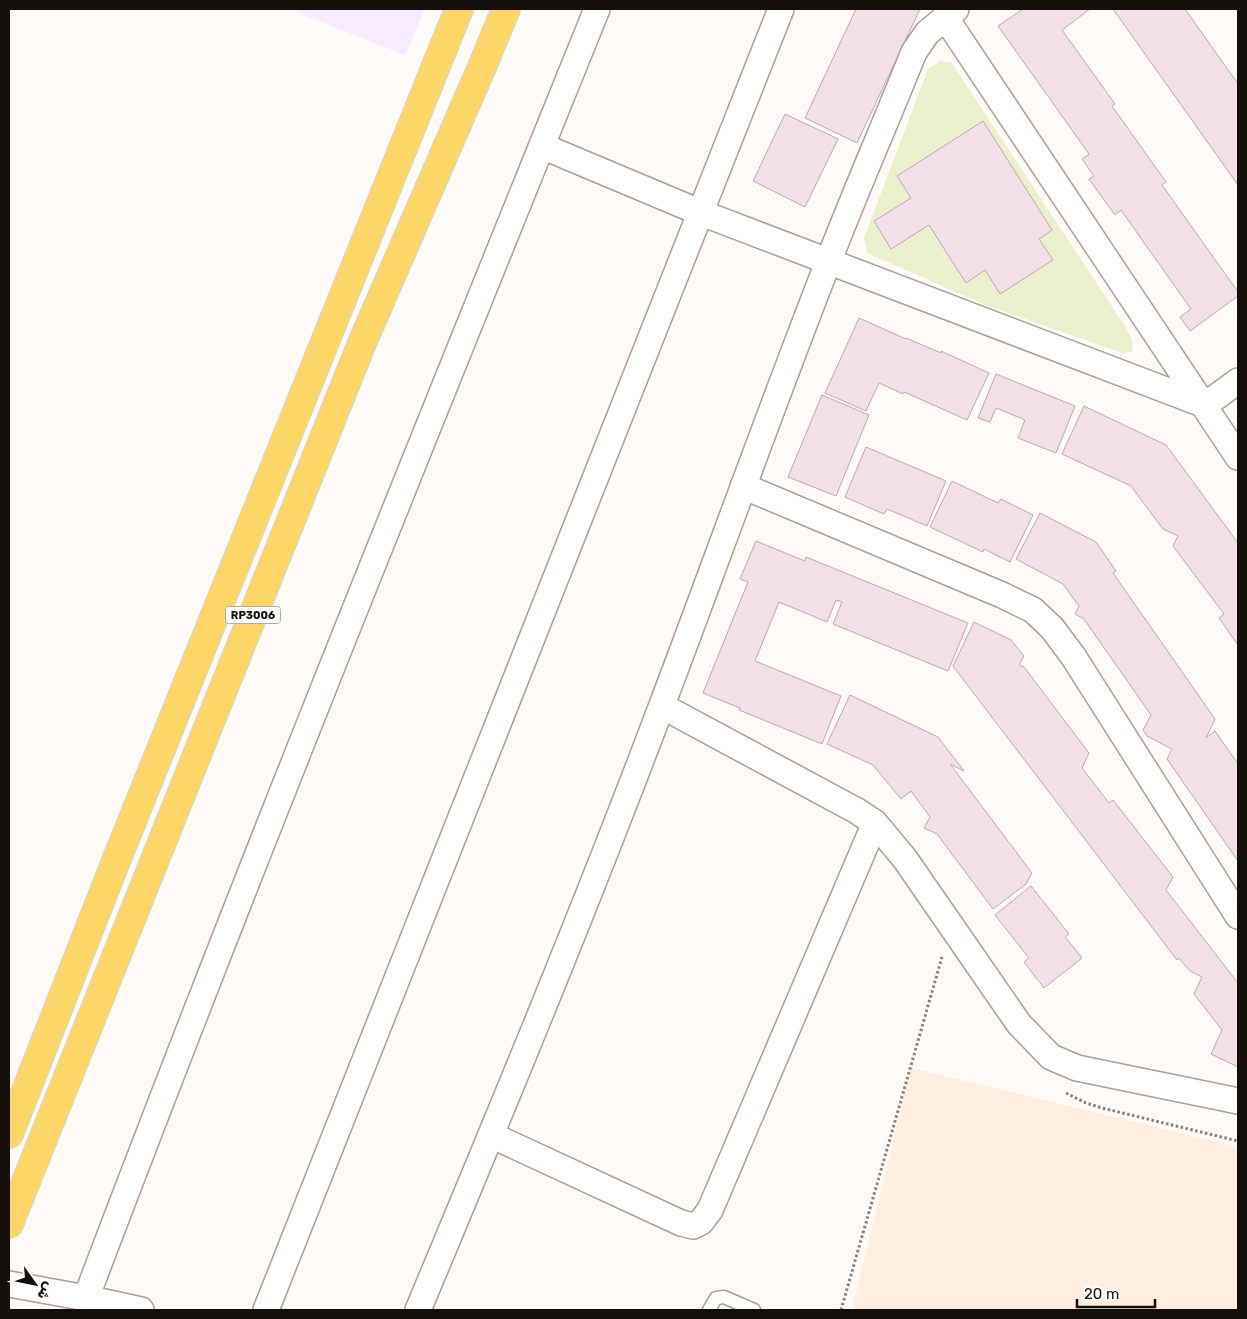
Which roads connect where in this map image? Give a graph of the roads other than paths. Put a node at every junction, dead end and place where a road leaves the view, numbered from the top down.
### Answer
1 (459, 9) edge
2 (506, 9) edge
3 (597, 9) edge
4 (781, 9) edge
5 (951, 13) edge
6 (542, 146) junction
7 (699, 212) junction
8 (829, 260) junction
9 (1238, 381) edge
10 (1205, 405) junction
11 (1238, 457) edge
12 (743, 486) junction
13 (662, 706) junction
14 (875, 823) junction
15 (1238, 916) edge
16 (1238, 1101) edge
17 (9, 1134) edge
18 (491, 1135) junction
19 (9, 1224) edge
20 (9, 1284) edge
21 (86, 1298) junction
22 (141, 1310) edge
23 (266, 1310) edge
24 (418, 1310) edge
25 (709, 1310) edge
26 (754, 1310) edge

1 - 17 main road, RP3006
2 - 19 main road, RP3006
3 - 6 street
4 - 7 street
5 - 8 street
5 - 10 street
6 - 7 street
6 - 21 street
7 - 8 street
7 - 23 street
8 - 10 street
8 - 12 street
9 - 10 street
10 - 11 street
12 - 13 street
12 - 15 street
13 - 14 street
13 - 18 street
14 - 16 street
14 - 18 street
18 - 24 street
20 - 21 street
21 - 22 street
25 - 26 lane

